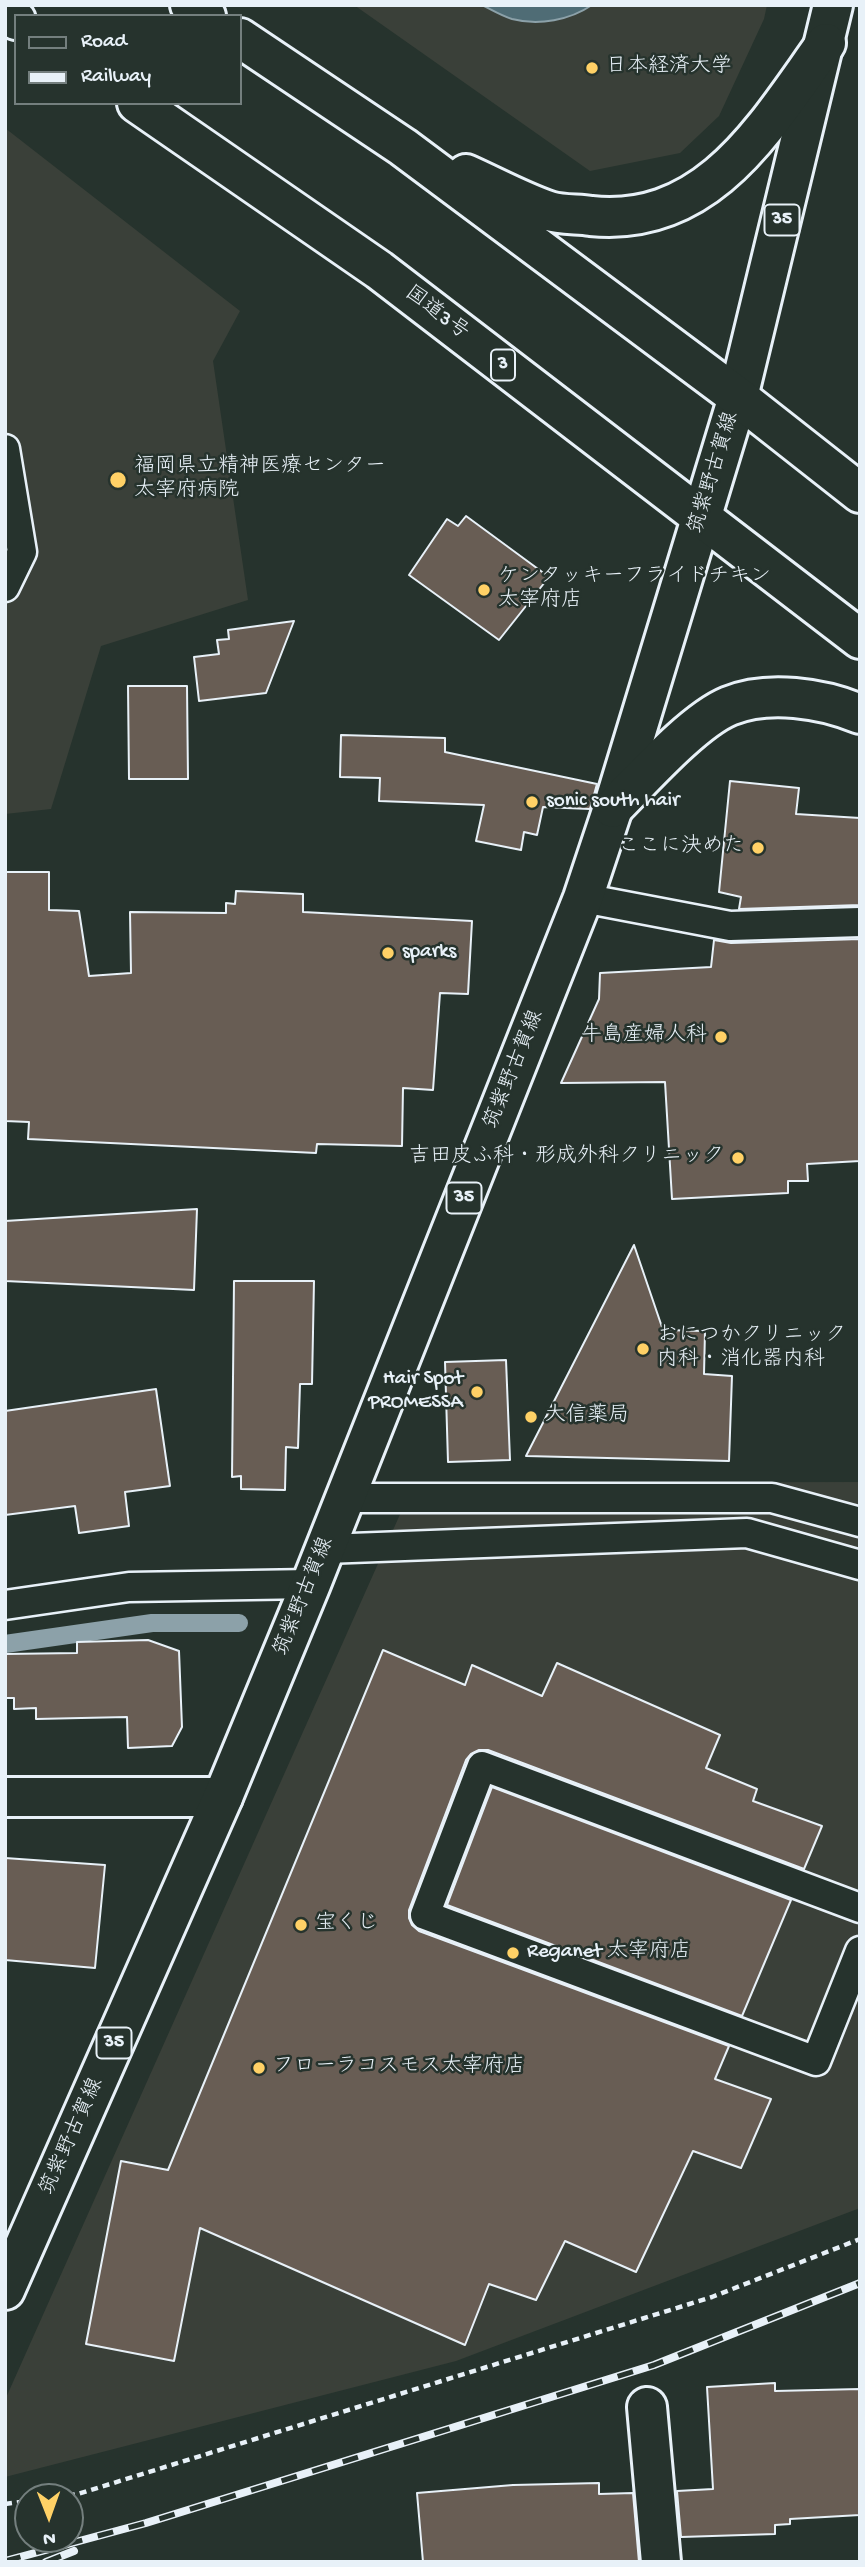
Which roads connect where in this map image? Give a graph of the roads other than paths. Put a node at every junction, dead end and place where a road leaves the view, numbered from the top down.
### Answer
1 (833, 5) edge
2 (242, 39) edge
3 (825, 43) junction
4 (140, 105) edge
5 (403, 147) junction
6 (738, 397) junction
7 (5, 449) edge
8 (860, 493) edge
9 (702, 517) junction
10 (5, 587) edge
11 (860, 639) edge
12 (860, 714) edge
13 (613, 808) junction
14 (583, 898) junction
15 (860, 922) edge
16 (344, 1498) junction
17 (860, 1522) edge
18 (325, 1549) junction
19 (860, 1565) edge
20 (311, 1584) junction
21 (5, 1605) edge
22 (5, 1797) edge
23 (223, 1797) junction
24 (860, 1908) edge
25 (860, 1951) edge
26 (5, 2290) edge
27 (647, 2407) dead end
28 (661, 2562) edge

1 - 3 main road, 筑紫野古賀線 / 35
2 - 5 main road
3 - 5 main road
3 - 6 main road, 筑紫野古賀線 / 35
4 - 9 main road, 国道3号 / 3
5 - 6 main road
6 - 8 main road
6 - 9 main road, 筑紫野古賀線 / 35
7 - 10 lane
9 - 11 main road, 国道3号 / 3
9 - 13 main road, 筑紫野古賀線 / 35
12 - 13 main road
13 - 14 main road, 筑紫野古賀線 / 35
14 - 15 lane
14 - 16 main road, 筑紫野古賀線 / 35
16 - 17 lane
16 - 18 main road, 筑紫野古賀線 / 35
18 - 19 lane
18 - 20 main road, 筑紫野古賀線 / 35
20 - 21 lane
20 - 23 main road, 筑紫野古賀線 / 35
22 - 23 main road
23 - 26 main road, 筑紫野古賀線 / 35
24 - 25 lane
27 - 28 main road

